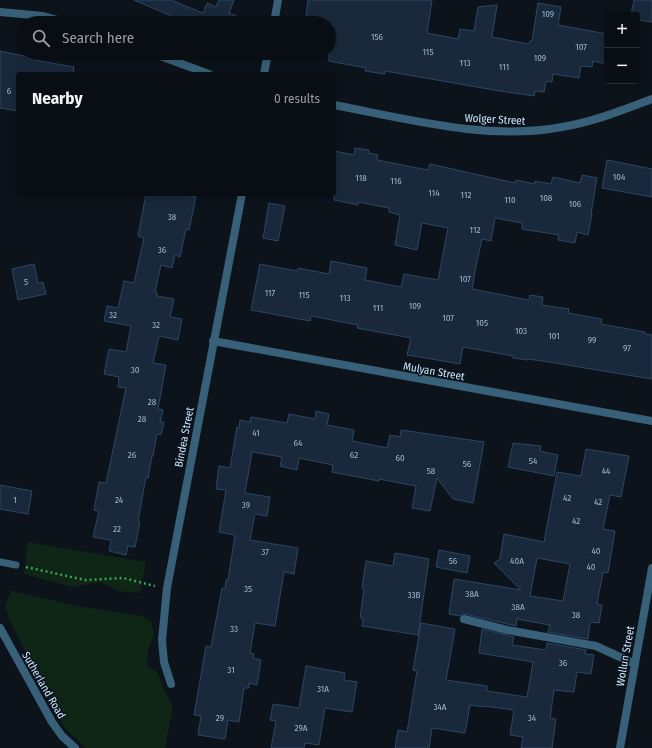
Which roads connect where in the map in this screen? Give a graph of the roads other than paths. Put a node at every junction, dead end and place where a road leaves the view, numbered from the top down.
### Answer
1 (278, 0) edge
2 (0, 12) edge
3 (43, 16) edge
4 (275, 16) edge
5 (171, 60) edge
6 (267, 60) edge
7 (204, 72) edge
8 (264, 72) edge
9 (652, 99) edge
10 (336, 105) edge
11 (242, 196) edge
12 (213, 342) junction
13 (652, 421) edge
14 (0, 562) edge
15 (16, 565) road end
16 (652, 568) edge
17 (464, 619) dead end
18 (0, 628) edge
19 (635, 664) junction
20 (171, 684) dead end
21 (75, 748) edge
22 (620, 748) edge

1 - 4 street
2 - 3 street
5 - 7 street
6 - 8 street
9 - 10 street, Wolger Street
11 - 12 street, Bindea Street
12 - 13 street, Mulyan Street
12 - 20 street, Bindea Street
14 - 15 lane
16 - 19 street, Wollun Street
17 - 19 street
18 - 21 street, Sutherland Road
19 - 22 street, Wollun Street

